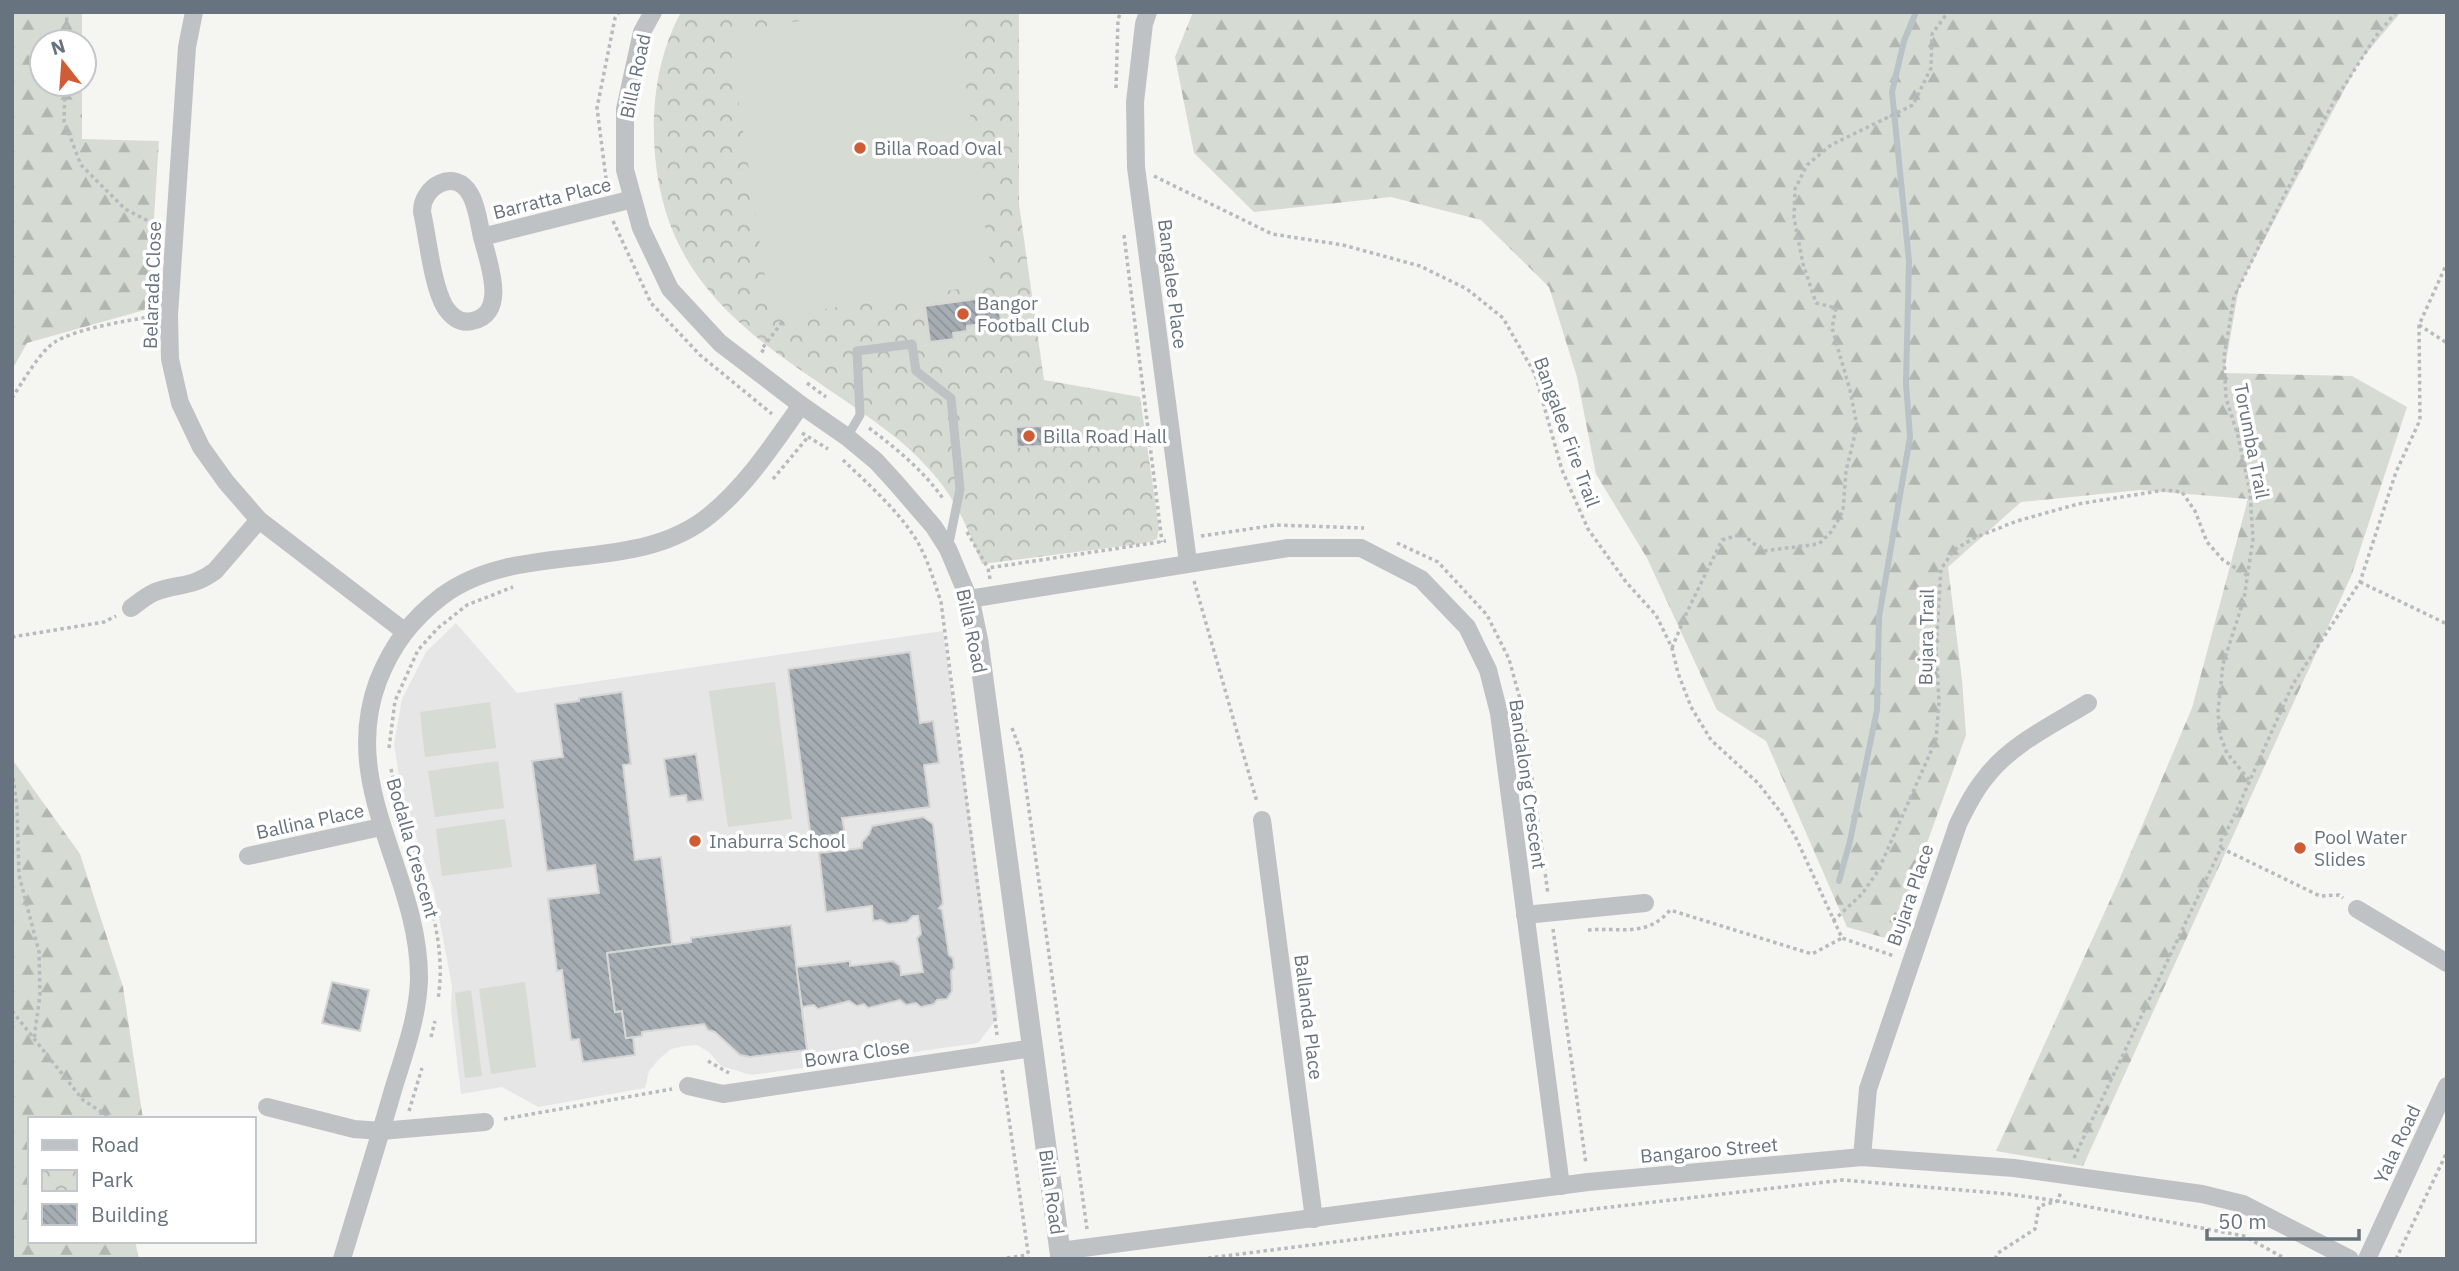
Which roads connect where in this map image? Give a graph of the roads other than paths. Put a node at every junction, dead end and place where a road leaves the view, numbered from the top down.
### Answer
1 (194, 12) edge
2 (653, 12) edge
3 (1148, 12) edge
4 (633, 199) junction
5 (482, 237) junction
6 (801, 405) junction
7 (847, 437) junction
8 (259, 520) junction
9 (948, 549) junction
10 (1188, 562) junction
11 (969, 598) junction
12 (131, 608) road end
13 (404, 631) junction
14 (2088, 703) dead end
15 (1262, 820) road end
16 (382, 827) junction
17 (248, 856) dead end
18 (1645, 903) dead end
19 (2357, 909) road end
20 (1525, 915) junction
21 (2447, 963) edge
22 (1033, 1048) junction
23 (688, 1086) road end
24 (2447, 1086) edge
25 (267, 1107) dead end
26 (485, 1122) road end
27 (381, 1131) junction
28 (1861, 1157) junction
29 (1561, 1186) junction
30 (1314, 1219) junction
31 (1061, 1255) edge
32 (342, 1259) edge
33 (2350, 1259) edge
34 (2367, 1259) edge

1 - 8 street, Belarada Close
2 - 4 street, Billa Road
3 - 10 street, Bangalee Place
4 - 5 street, Barratta Place
4 - 6 street, Billa Road
5 - 5 street, Barratta Place
6 - 7 street, Billa Road
6 - 13 street, Bodalla Crescent
7 - 9 street, Billa Road
7 - 9 lane
8 - 12 street
8 - 13 street, Belarada Close
9 - 11 street, Billa Road
10 - 11 street, Bandalong Crescent
10 - 20 street, Bandalong Crescent
11 - 22 street, Billa Road
13 - 16 street, Bodalla Crescent
14 - 28 street, Bujara Place
15 - 30 street, Ballanda Place
16 - 17 street, Ballina Place
16 - 27 street, Bodalla Crescent
18 - 20 street
19 - 21 street
20 - 29 street, Bandalong Crescent
22 - 23 street, Bowra Close
22 - 31 street, Billa Road
24 - 34 street, Yala Road
25 - 27 street
26 - 27 street
27 - 32 street, Bodalla Crescent
28 - 29 street, Bangaroo Street
28 - 33 street, Bangaroo Street
29 - 30 street, Bangaroo Street
30 - 31 street, Bangaroo Street

